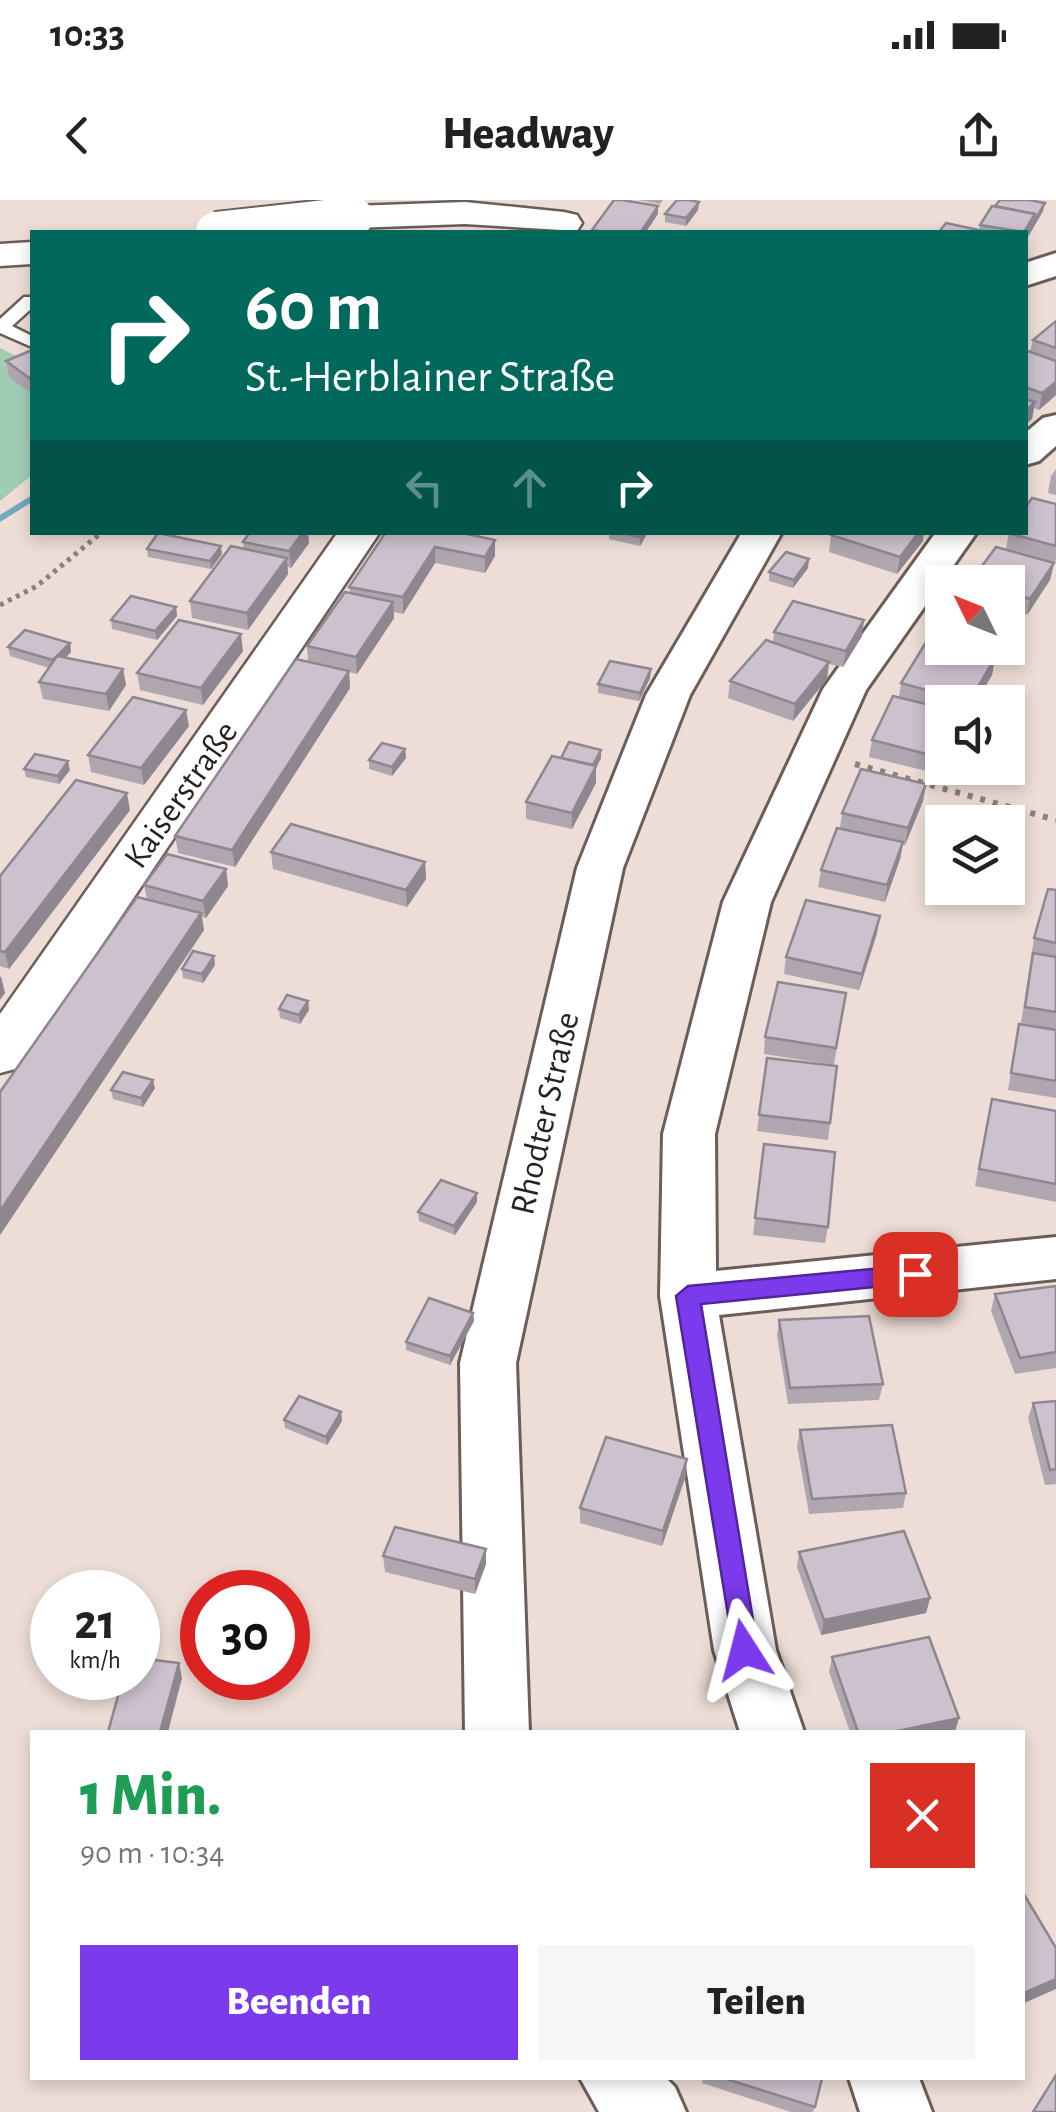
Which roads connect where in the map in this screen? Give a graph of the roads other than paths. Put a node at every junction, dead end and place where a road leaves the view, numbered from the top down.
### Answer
1 (427, 200) edge
2 (369, 215) junction
3 (568, 219) edge
4 (234, 230) edge
5 (30, 253) edge
6 (0, 255) edge
7 (1056, 263) edge
8 (1028, 275) edge
9 (30, 302) dead end
10 (30, 341) edge
11 (1056, 426) edge
12 (1028, 449) edge
13 (357, 535) edge
14 (760, 535) edge
15 (955, 535) edge
16 (0, 1054) edge
17 (1056, 1258) edge
18 (688, 1296) junction
19 (498, 1730) edge
20 (771, 1730) edge
21 (617, 2080) edge
22 (885, 2080) edge
23 (650, 2112) edge
24 (896, 2112) edge

1 - 2 main road
2 - 3 main road
2 - 4 main road, bridge
5 - 6 main road
7 - 8 street
9 - 10 lane
11 - 12 street
13 - 16 main road, Kaiserstraße
14 - 19 street, Rhodter Straße
15 - 18 street
17 - 18 street
18 - 20 street
21 - 23 street
22 - 24 street

